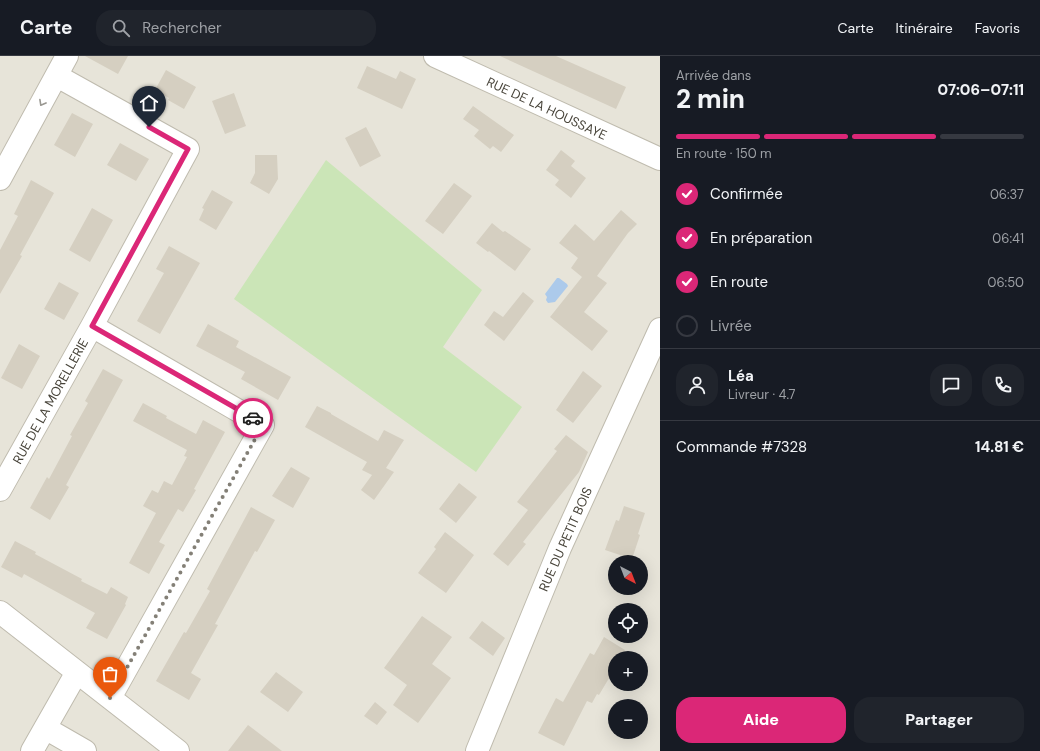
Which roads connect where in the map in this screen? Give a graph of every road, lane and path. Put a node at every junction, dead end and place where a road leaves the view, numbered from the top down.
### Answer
1 (67, 56) edge
2 (435, 56) edge
3 (57, 76) junction
4 (660, 159) edge
5 (0, 179) edge
6 (92, 326) junction
7 (660, 329) edge
8 (0, 490) edge
9 (0, 612) edge
10 (77, 672) junction
11 (110, 698) junction
12 (45, 728) junction
13 (32, 751) edge
14 (84, 751) edge
15 (178, 751) edge
16 (477, 751) edge

1 - 3 street
2 - 4 street, RUE DE LA HOUSSAYE
3 -> 5 street
3 - 6 street, RUE DE LA MORELLERIE
6 - 8 street, RUE DE LA MORELLERIE
6 - 11 street
7 - 16 street, RUE DU PETIT BOIS
9 - 10 street
10 - 11 street
10 - 12 street
11 - 15 street
12 - 13 street
12 - 14 street

